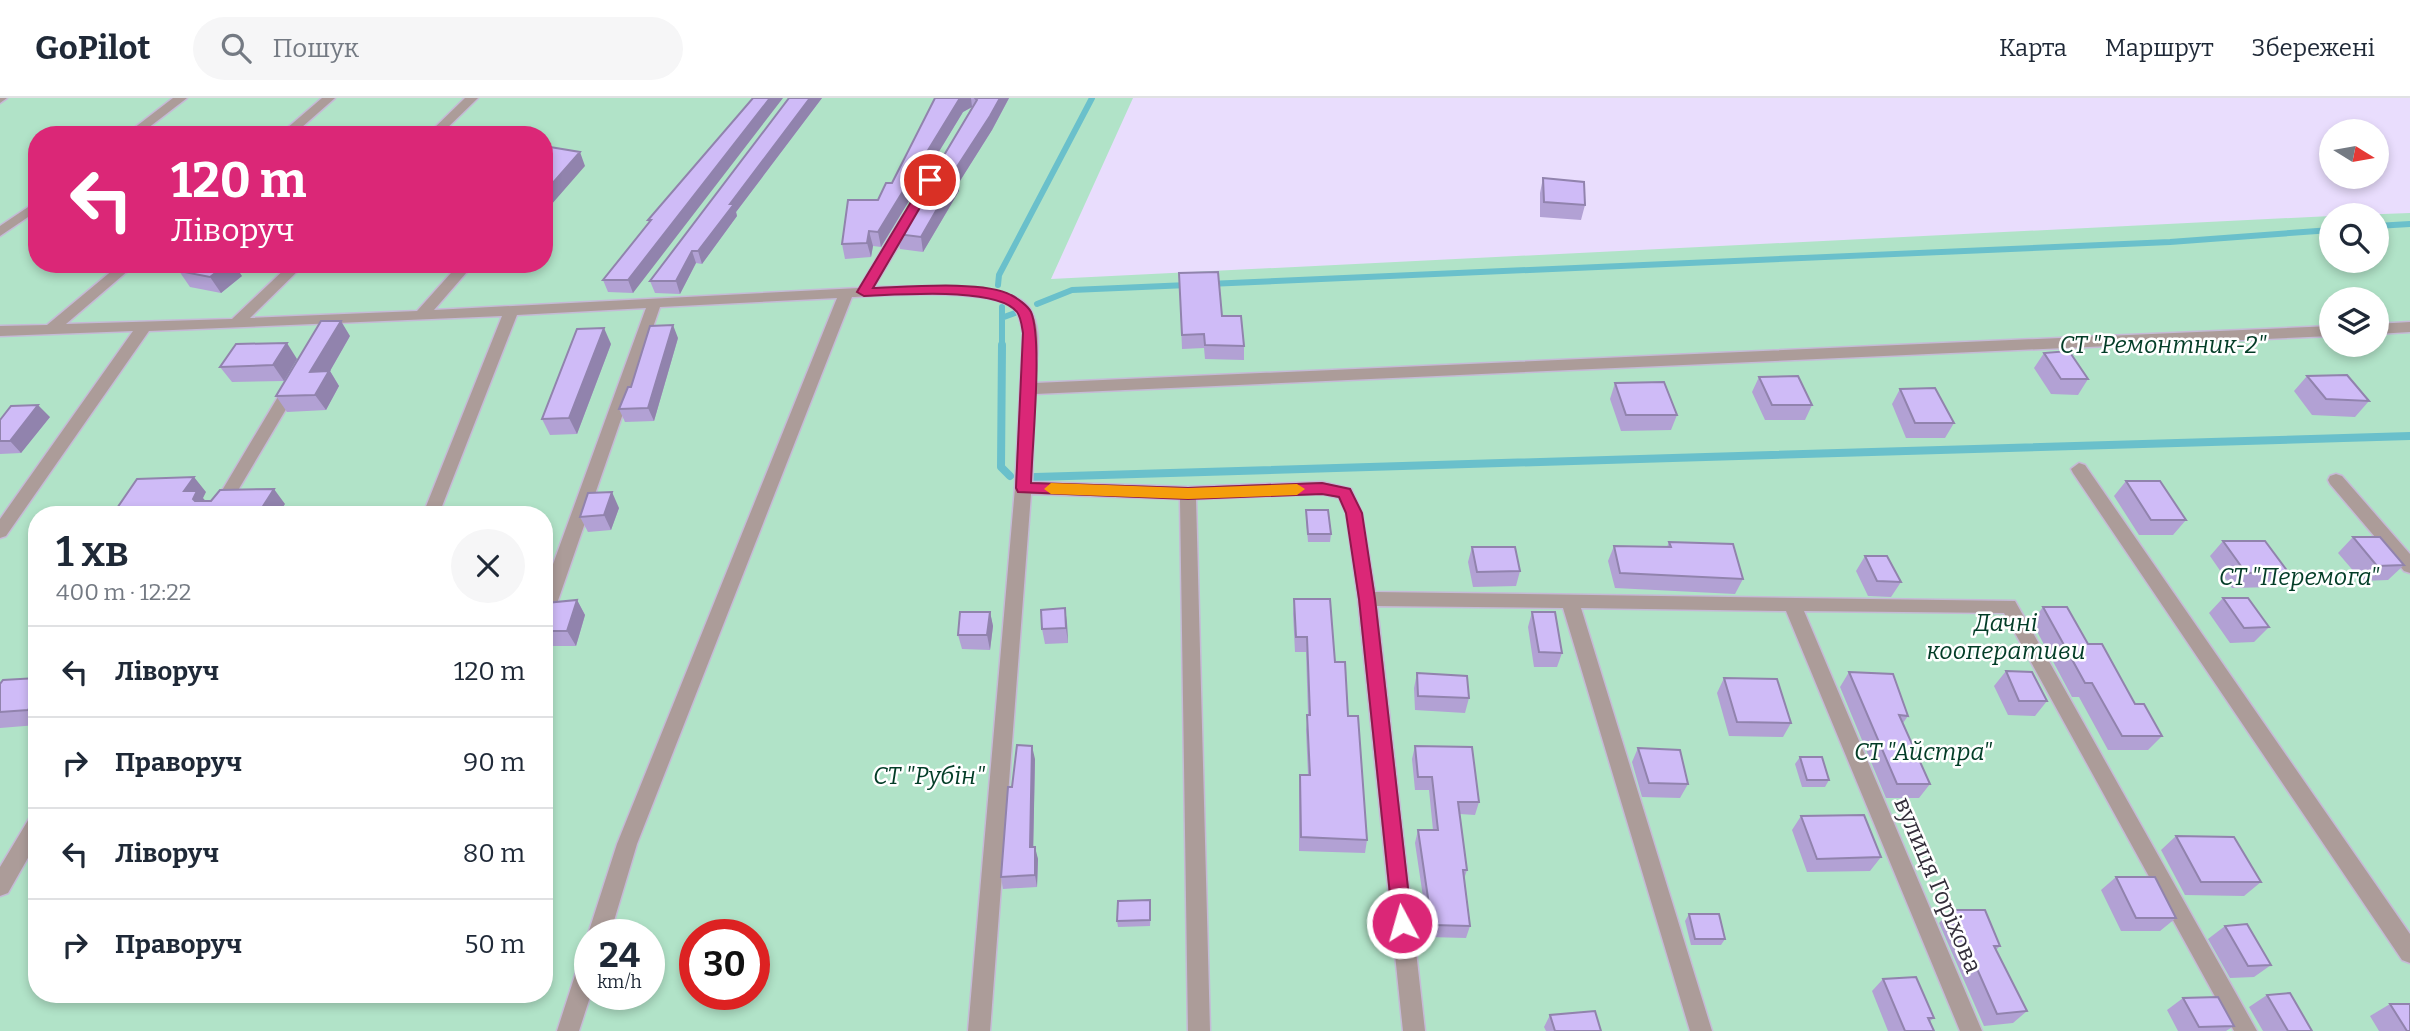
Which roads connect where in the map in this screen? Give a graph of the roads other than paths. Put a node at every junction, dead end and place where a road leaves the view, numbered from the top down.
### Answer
1 (180, 98) edge
2 (329, 98) edge
3 (472, 98) edge
4 (143, 126) edge
5 (296, 126) edge
6 (442, 126) edge
7 (914, 208) edge
8 (28, 212) edge
9 (0, 232) edge
10 (118, 273) edge
11 (288, 273) edge
12 (459, 273) edge
13 (855, 293) junction
14 (645, 299) junction
15 (512, 310) junction
16 (421, 315) junction
17 (234, 324) junction
18 (144, 327) junction
19 (2410, 327) edge
20 (2389, 328) edge
21 (50, 330) junction
22 (0, 331) edge
23 (2319, 332) edge
24 (303, 366) edge
25 (1027, 389) junction
26 (2079, 469) dead end
27 (2336, 480) dead end
28 (1023, 488) junction
29 (1188, 493) junction
30 (221, 506) edge
31 (434, 506) edge
32 (0, 532) edge
33 (2410, 566) edge
34 (553, 587) edge
35 (1367, 599) junction
36 (1570, 601) junction
37 (1792, 604) junction
38 (28, 838) edge
39 (0, 886) edge
40 (604, 919) edge
41 (2410, 953) edge
42 (575, 1010) edge
43 (568, 1031) edge
44 (979, 1031) edge
45 (1199, 1031) edge
46 (1414, 1031) edge
47 (1701, 1031) edge
48 (1971, 1031) edge
49 (2246, 1031) edge

1 - 4 street
2 - 5 street
3 - 6 street
7 - 13 street
8 - 9 street
10 - 21 street
11 - 17 street
12 - 16 street
13 - 14 street
13 - 25 street
13 - 40 street
14 - 15 street
14 - 34 street
15 - 16 street
15 - 31 street
16 - 17 street
17 - 18 street
18 - 21 street
18 - 32 street
19 - 20 street
21 - 22 street
23 - 25 street
24 - 30 street
25 - 28 street
26 - 41 street
27 - 33 street
28 - 29 street
28 - 44 street
29 - 35 street
29 - 45 street
35 - 36 street
35 - 46 street
36 - 37 street
36 - 47 street
37 - 48 street, вулиця Горіхова
37 - 49 street
38 - 39 street
42 - 43 street

